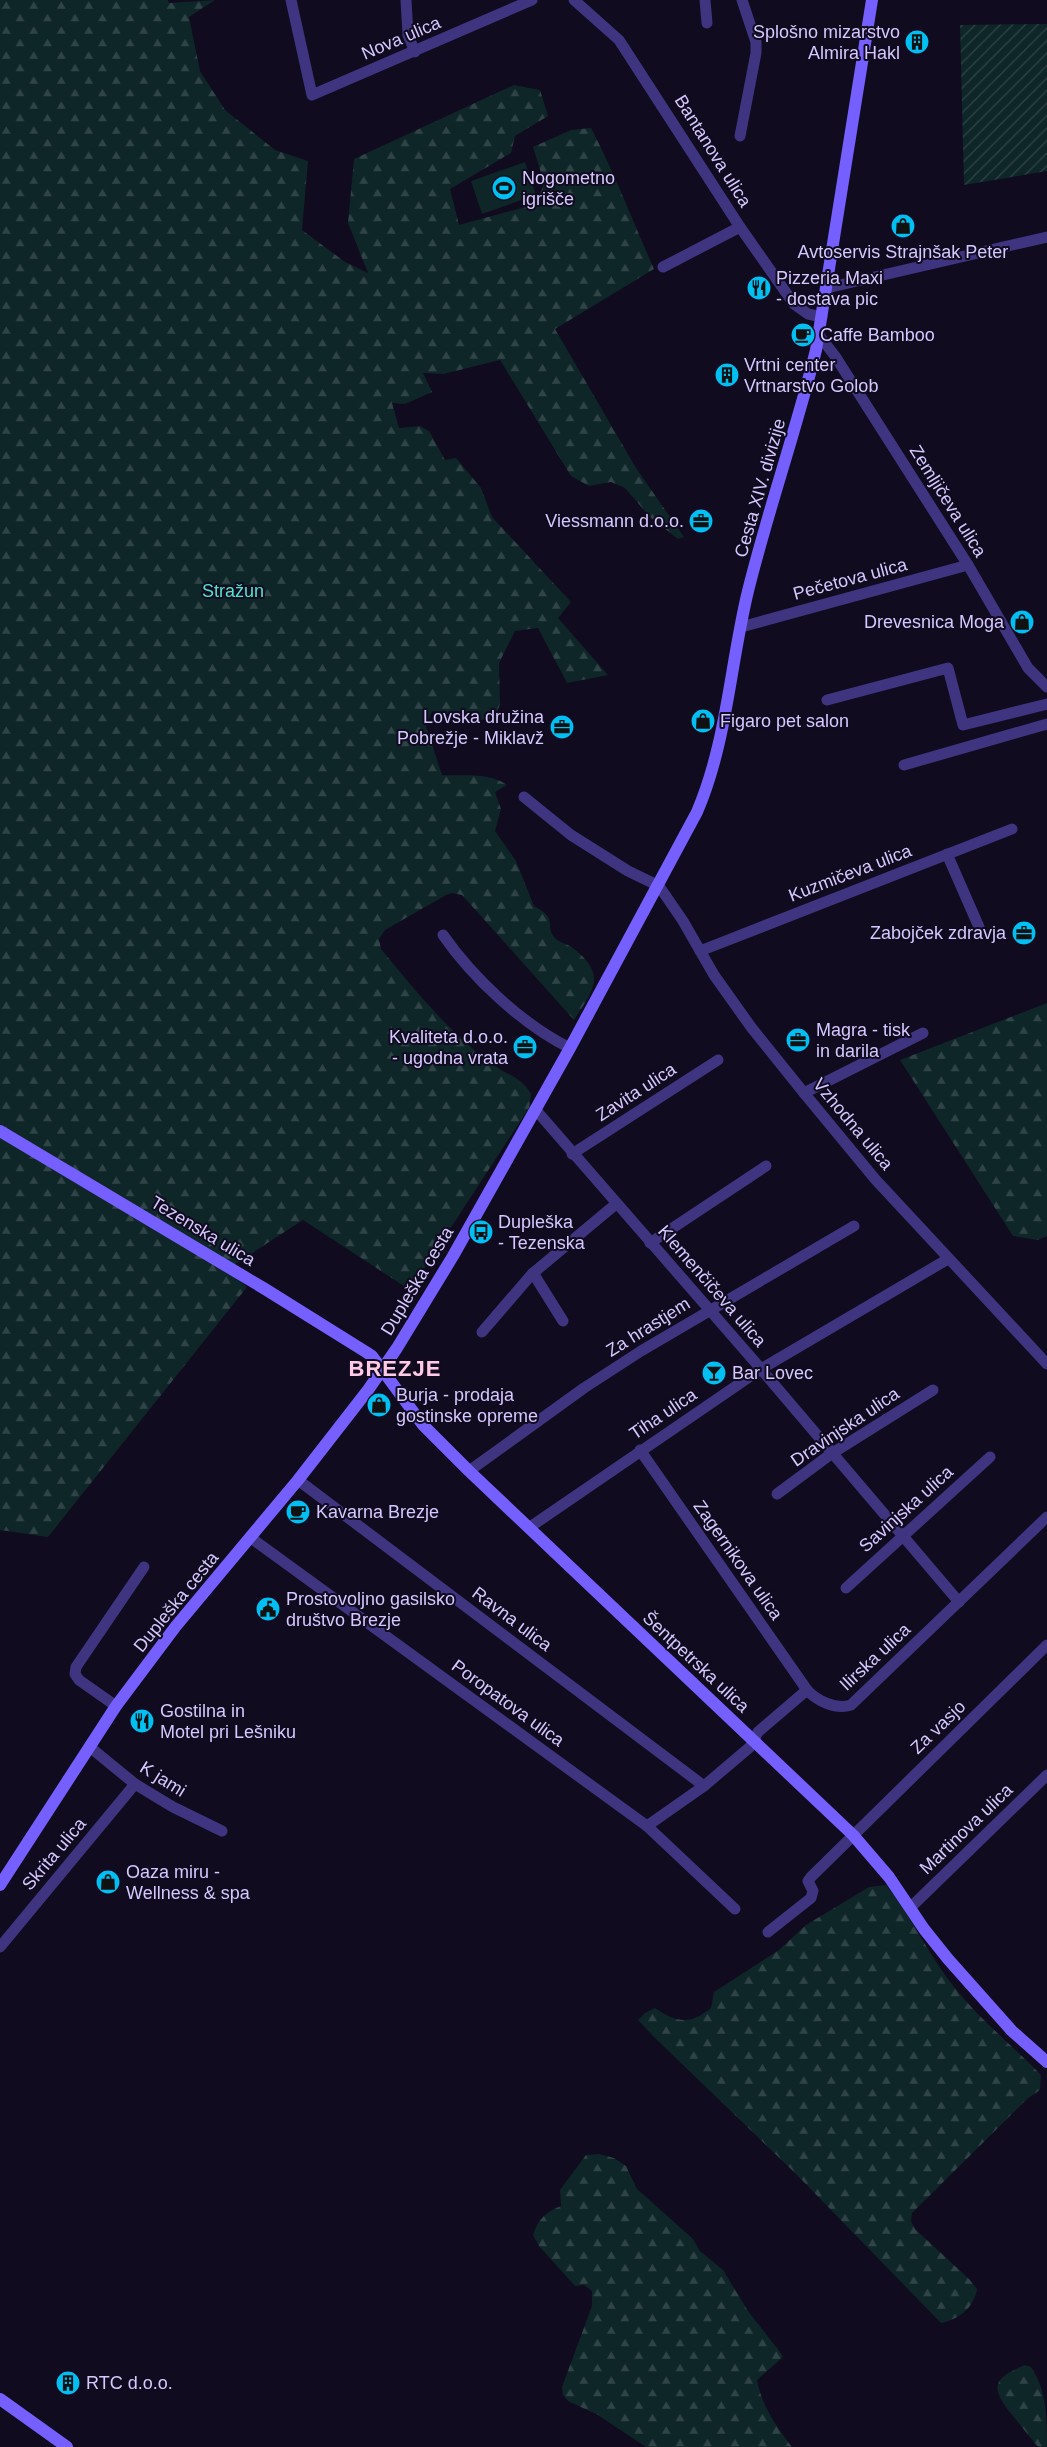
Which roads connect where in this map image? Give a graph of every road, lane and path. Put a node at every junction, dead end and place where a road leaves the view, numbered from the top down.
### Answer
1 (291, 0) edge
2 (406, 0) edge
3 (532, 0) edge
4 (574, 0) edge
5 (705, 0) edge
6 (742, 0) edge
7 (872, 0) edge
8 (516, 3) edge
9 (707, 23) dead end
10 (415, 52) junction
11 (740, 136) dead end
12 (740, 226) junction
13 (1047, 237) edge
14 (664, 267) dead end
15 (827, 288) junction
16 (822, 317) junction
17 (818, 334) junction
18 (968, 565) junction
19 (741, 626) junction
20 (1047, 687) edge
21 (827, 700) dead end
22 (1047, 704) edge
23 (1047, 724) edge
24 (904, 765) dead end
25 (524, 797) dead end
26 (1012, 829) dead end
27 (947, 854) junction
28 (659, 886) junction
29 (979, 927) dead end
30 (443, 936) dead end
31 (700, 951) junction
32 (923, 1034) dead end
33 (570, 1048) junction
34 (718, 1060) dead end
35 (804, 1093) junction
36 (535, 1109) junction
37 (0, 1131) edge
38 (572, 1154) junction
39 (766, 1166) dead end
40 (616, 1204) junction
41 (854, 1226) dead end
42 (650, 1243) junction
43 (948, 1259) junction
44 (533, 1273) junction
45 (709, 1310) junction
46 (563, 1321) dead end
47 (482, 1332) dead end
48 (1042, 1351) edge
49 (1047, 1364) edge
50 (382, 1369) junction
51 (761, 1369) junction
52 (933, 1390) dead end
53 (640, 1450) junction
54 (831, 1454) junction
55 (990, 1456) dead end
56 (469, 1471) junction
57 (298, 1480) junction
58 (777, 1494) dead end
59 (1047, 1516) edge
60 (530, 1527) junction
61 (902, 1536) junction
62 (251, 1538) junction
63 (144, 1567) dead end
64 (846, 1588) dead end
65 (959, 1602) junction
66 (1047, 1645) edge
67 (807, 1690) junction
68 (116, 1706) junction
69 (754, 1741) junction
70 (91, 1748) junction
71 (1047, 1775) edge
72 (135, 1784) junction
73 (704, 1786) junction
74 (647, 1826) junction
75 (222, 1831) dead end
76 (853, 1835) junction
77 (0, 1885) edge
78 (910, 1908) junction
79 (734, 1909) dead end
80 (768, 1932) dead end
81 (0, 1947) edge
82 (1047, 2062) edge
83 (0, 2399) edge
84 (67, 2447) edge

1 - 10 street, Nova ulica
2 - 10 street
3 - 8 street, Nova ulica
4 - 12 street, Bantanova ulica
5 - 9 street
6 - 11 street
7 - 15 street, Cesta XIV. divizije
8 - 10 street, Nova ulica
12 - 14 street
12 - 16 street, Bantanova ulica
13 - 15 street
15 - 16 street, Cesta XIV. divizije
16 - 17 street, Cesta XIV. divizije
17 - 18 street, Zemljičeva ulica
17 - 19 street, Cesta XIV. divizije
18 - 19 street, Pečetova ulica
18 - 20 street, Zemljičeva ulica
19 - 28 street, Cesta XIV. divizije
21 - 22 street
23 - 24 street
25 - 28 street
26 - 27 street, Kuzmičeva ulica
27 - 29 street
27 - 31 street, Kuzmičeva ulica
28 - 31 street, Vzhodna ulica
28 - 33 street, Dupleška cesta
30 - 33 street
31 - 35 street, Vzhodna ulica
32 - 35 street
33 - 36 street, Dupleška cesta
34 - 38 street, Zavita ulica
35 - 43 street, Vzhodna ulica
36 - 38 street, Klemenčičeva ulica
36 - 50 street, Dupleška cesta
37 - 50 street, Tezenska ulica
38 - 40 street, Klemenčičeva ulica
39 - 42 street
40 - 42 street, Klemenčičeva ulica
40 - 44 street
41 - 45 street, Za hrastjem
42 - 45 street, Klemenčičeva ulica
43 - 48 street, Vzhodna ulica
43 - 51 street, Tiha ulica
44 - 46 street
44 - 47 street
45 - 51 street, Klemenčičeva ulica
45 - 56 street, Za hrastjem
48 - 49 street, Vzhodna ulica
50 - 56 street, Šentpetrska ulica
50 - 57 street, Dupleška cesta
51 - 53 street, Tiha ulica
51 - 54 street, Klemenčičeva ulica
52 - 54 street, Dravinjska ulica
53 - 60 street, Tiha ulica
53 - 67 street, Zagernikova ulica
54 - 58 street, Dravinjska ulica
54 - 61 street, Klemenčičeva ulica
55 - 61 street, Savinjska ulica
56 - 60 street, Šentpetrska ulica
57 - 62 street, Dupleška cesta
57 - 73 street, Ravna ulica
59 - 65 street, Ilirska ulica
60 - 69 street, Šentpetrska ulica
61 - 64 street, Savinjska ulica
61 - 65 street, Klemenčičeva ulica
62 - 68 street, Dupleška cesta
62 - 74 street, Poropatova ulica
63 - 68 street
65 - 67 street, Ilirska ulica
66 - 76 street, Za vasjo
67 - 69 street
68 - 70 street, Dupleška cesta
69 - 73 street
69 - 76 street, Šentpetrska ulica
70 - 72 street, K jami
70 - 77 street, Dupleška cesta
71 - 78 street, Martinova ulica
72 - 75 street, K jami
72 - 81 street, Skrita ulica
73 - 74 street
74 - 79 street, Poropatova ulica
76 - 78 street, Šentpetrska ulica
76 - 80 street, Za vasjo
78 - 82 street, Šentpetrska ulica
83 - 84 street

